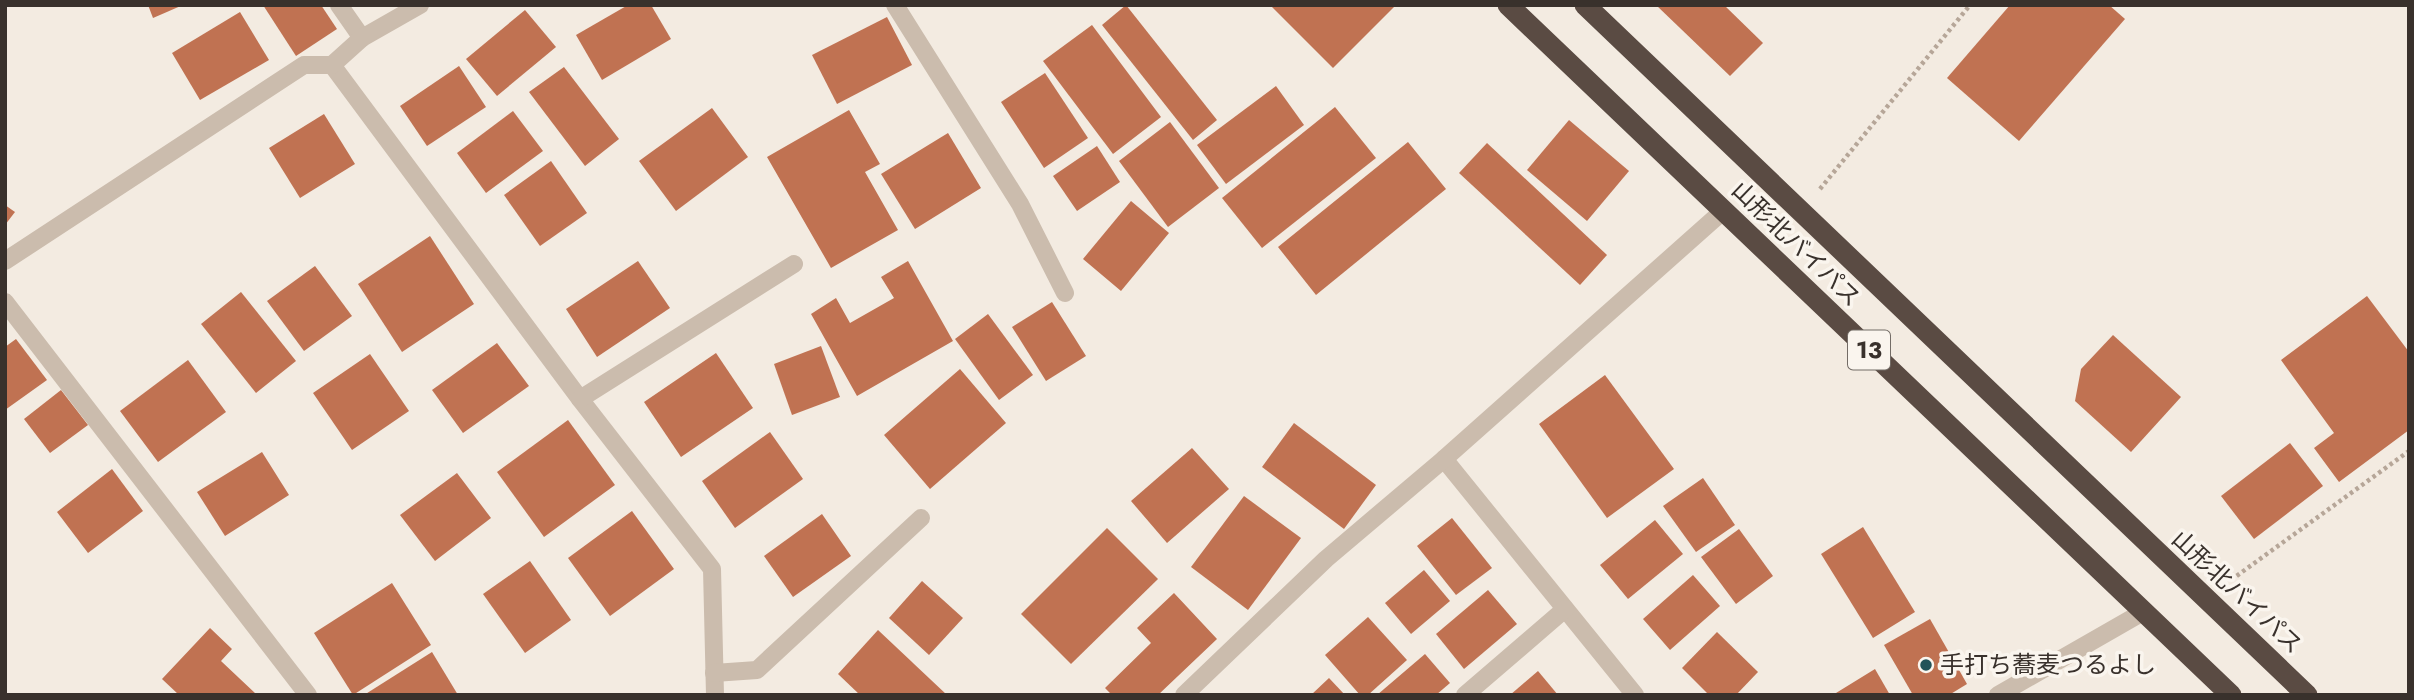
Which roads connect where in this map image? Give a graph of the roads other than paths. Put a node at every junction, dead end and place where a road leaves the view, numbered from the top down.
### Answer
1 (339, 5) edge
2 (420, 5) edge
3 (895, 5) edge
4 (1508, 5) edge
5 (1585, 5) edge
6 (362, 38) junction
7 (332, 65) junction
8 (1723, 211) junction
9 (5, 261) edge
10 (794, 264) dead end
11 (1065, 293) dead end
12 (5, 302) edge
13 (580, 399) junction
14 (1444, 459) junction
15 (921, 518) dead end
16 (1565, 609) junction
17 (2143, 612) junction
18 (714, 673) junction
19 (308, 695) edge
20 (715, 695) edge
21 (1184, 695) edge
22 (1465, 695) edge
23 (1635, 695) edge
24 (1998, 695) edge
25 (2231, 695) edge
26 (2307, 695) edge

1 - 6 lane
2 - 6 lane
3 - 11 lane
4 - 8 highway, 山形北バイパス / 13
5 - 26 highway, 山形北バイパス / 13
6 - 7 lane
7 - 9 lane
7 - 13 lane
8 - 14 lane
8 - 17 highway, 山形北バイパス / 13
10 - 13 lane
12 - 19 lane
13 - 18 lane
14 - 16 lane
14 - 21 lane
15 - 18 lane
16 - 22 lane
16 - 23 lane
17 - 24 lane
17 - 25 highway, 山形北バイパス / 13
18 - 20 lane

